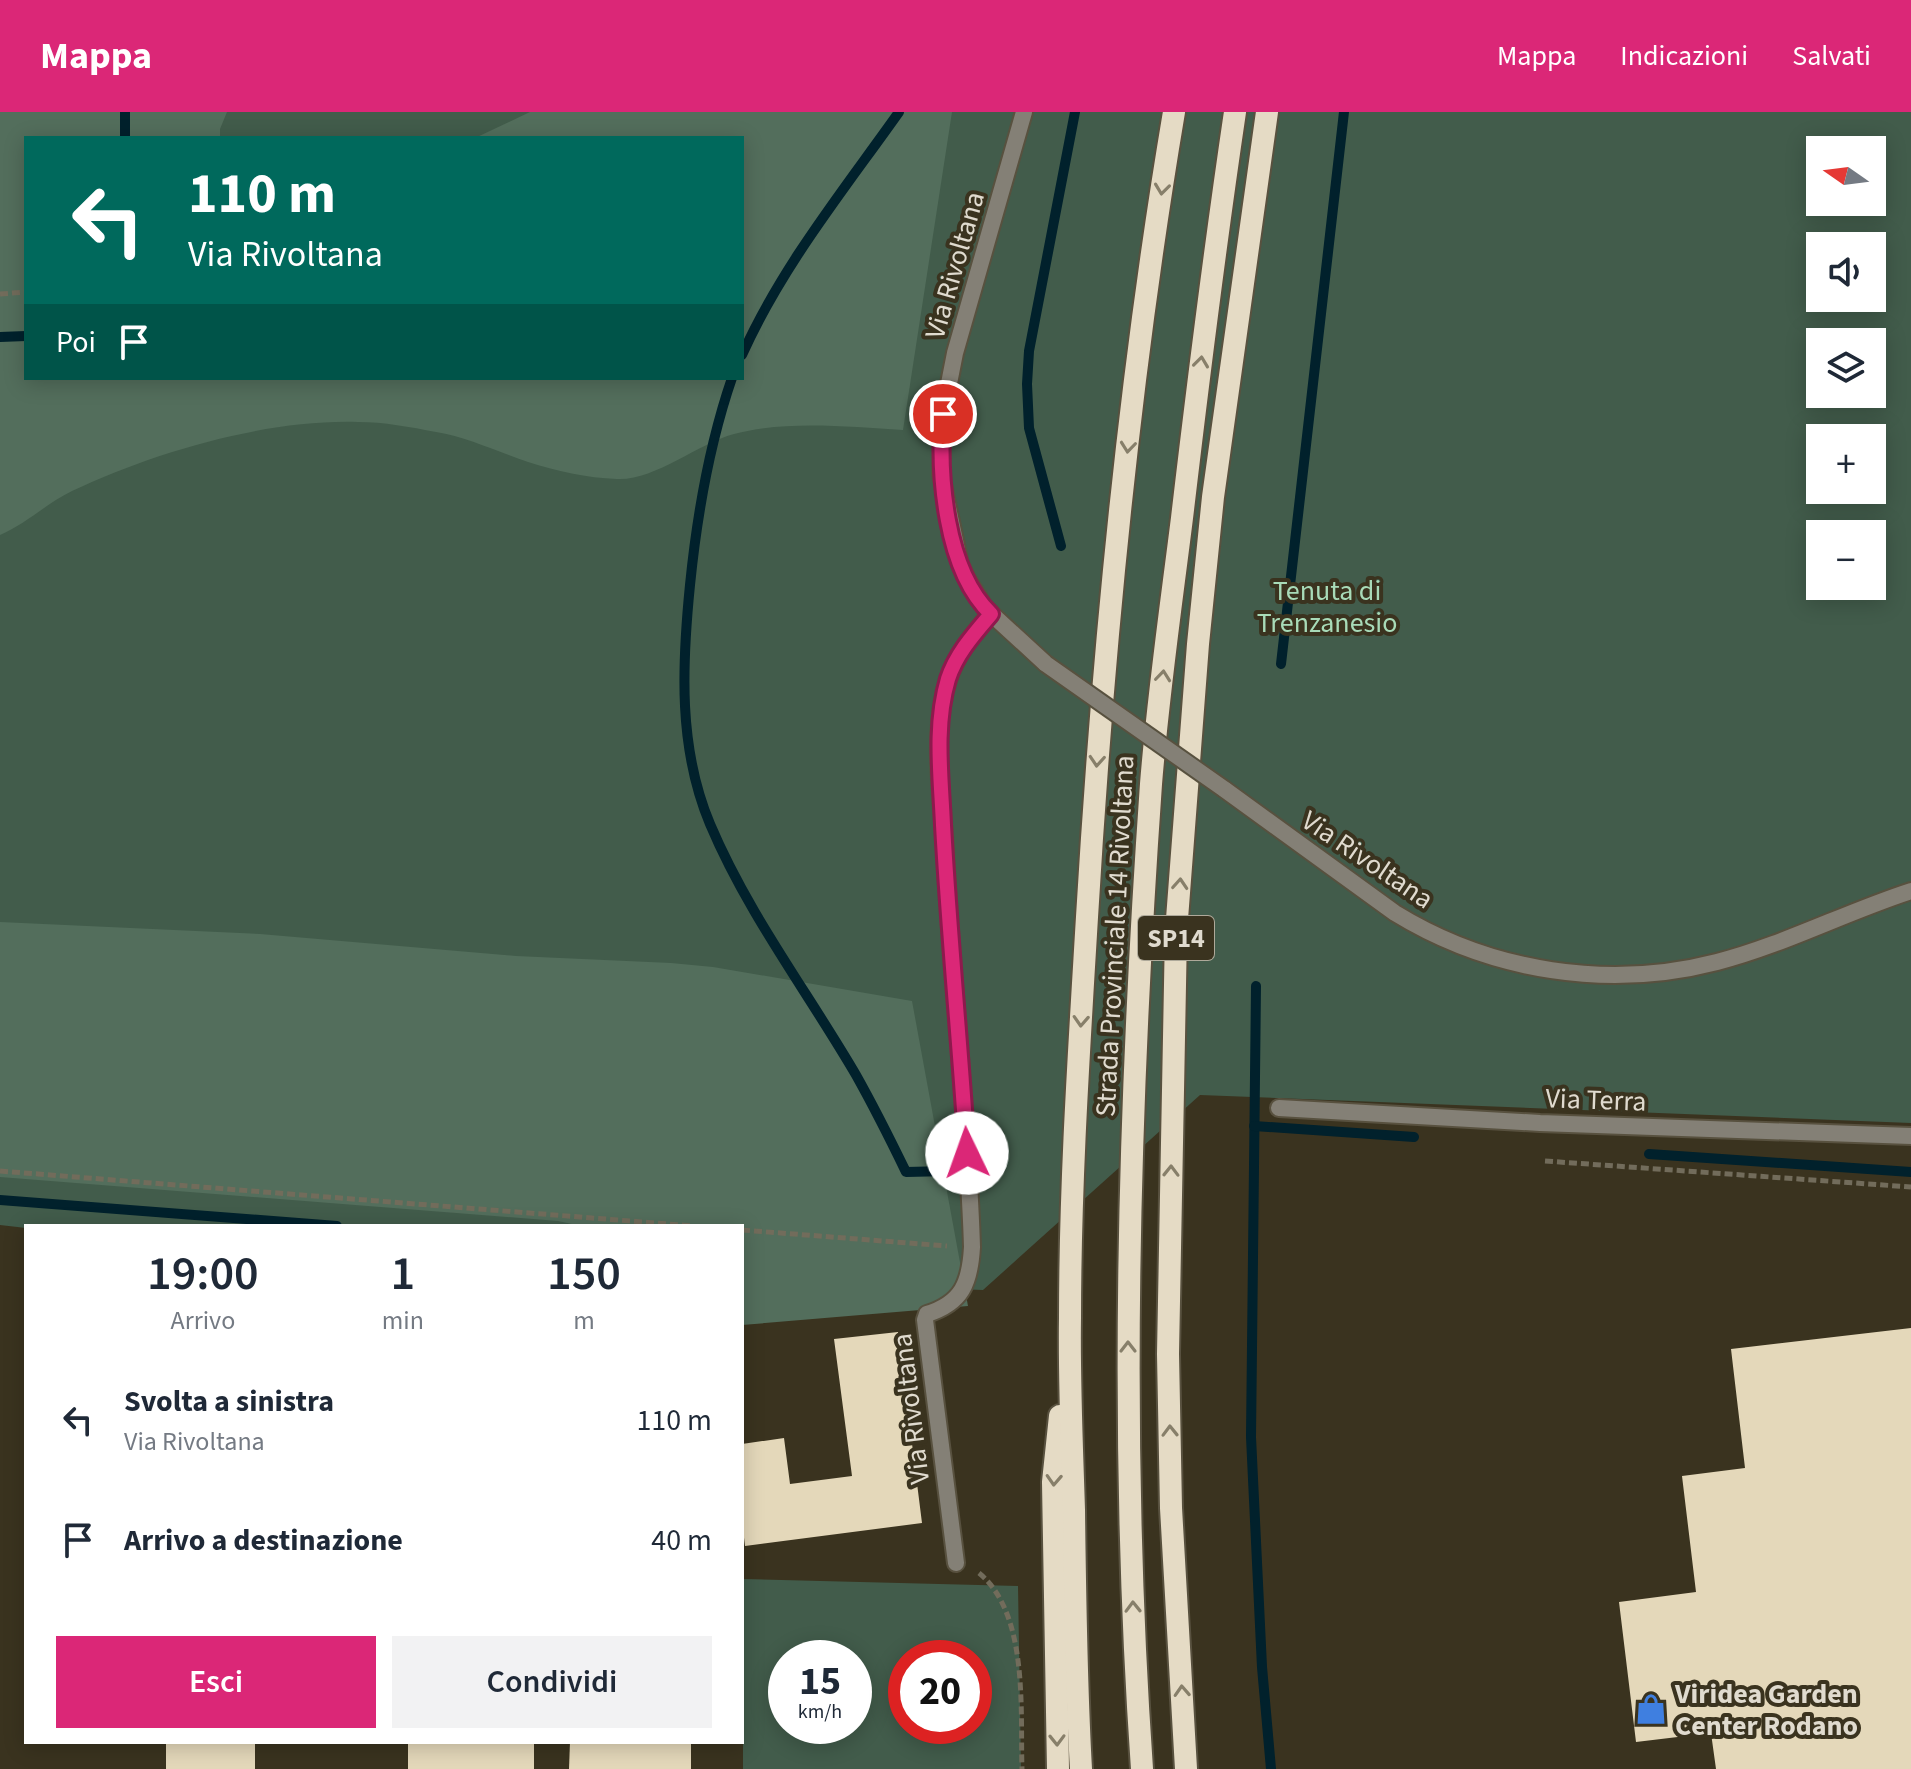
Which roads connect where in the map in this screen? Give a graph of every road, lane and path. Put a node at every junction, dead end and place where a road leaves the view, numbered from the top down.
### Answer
1 (1024, 112) edge
2 (1174, 112) edge
3 (1235, 112) edge
4 (1267, 112) edge
5 (24, 292) edge
6 (0, 294) edge
7 (991, 614) junction
8 (1911, 891) edge
9 (1279, 1108) dead end
10 (1911, 1136) edge
11 (1545, 1161) dead end
12 (0, 1171) edge
13 (1911, 1187) edge
14 (668, 1224) edge
15 (744, 1230) edge
16 (972, 1247) junction
17 (1070, 1319) junction
18 (956, 1563) joint
19 (1022, 1769) edge
20 (1058, 1769) edge
21 (1081, 1769) edge
22 (1142, 1769) edge
23 (1186, 1769) edge

1 - 7 street, Via Rivoltana
2 -> 17 highway, Strada Provinciale 14 Rivoltana
22 -> 3 highway, Strada Provinciale 14 Rivoltana / SP14
23 -> 4 highway, SP14
5 - 6 path
7 - 8 street, Via Rivoltana, bridge
7 - 16 street, Via Rivoltana
9 - 10 street, Via Terra
11 - 13 path
12 - 14 path
15 - 16 path
16 - 18 street, Via Rivoltana
17 -> 20 highway
17 - 21 highway, Strada Provinciale 14 Rivoltana
18 - 19 path

